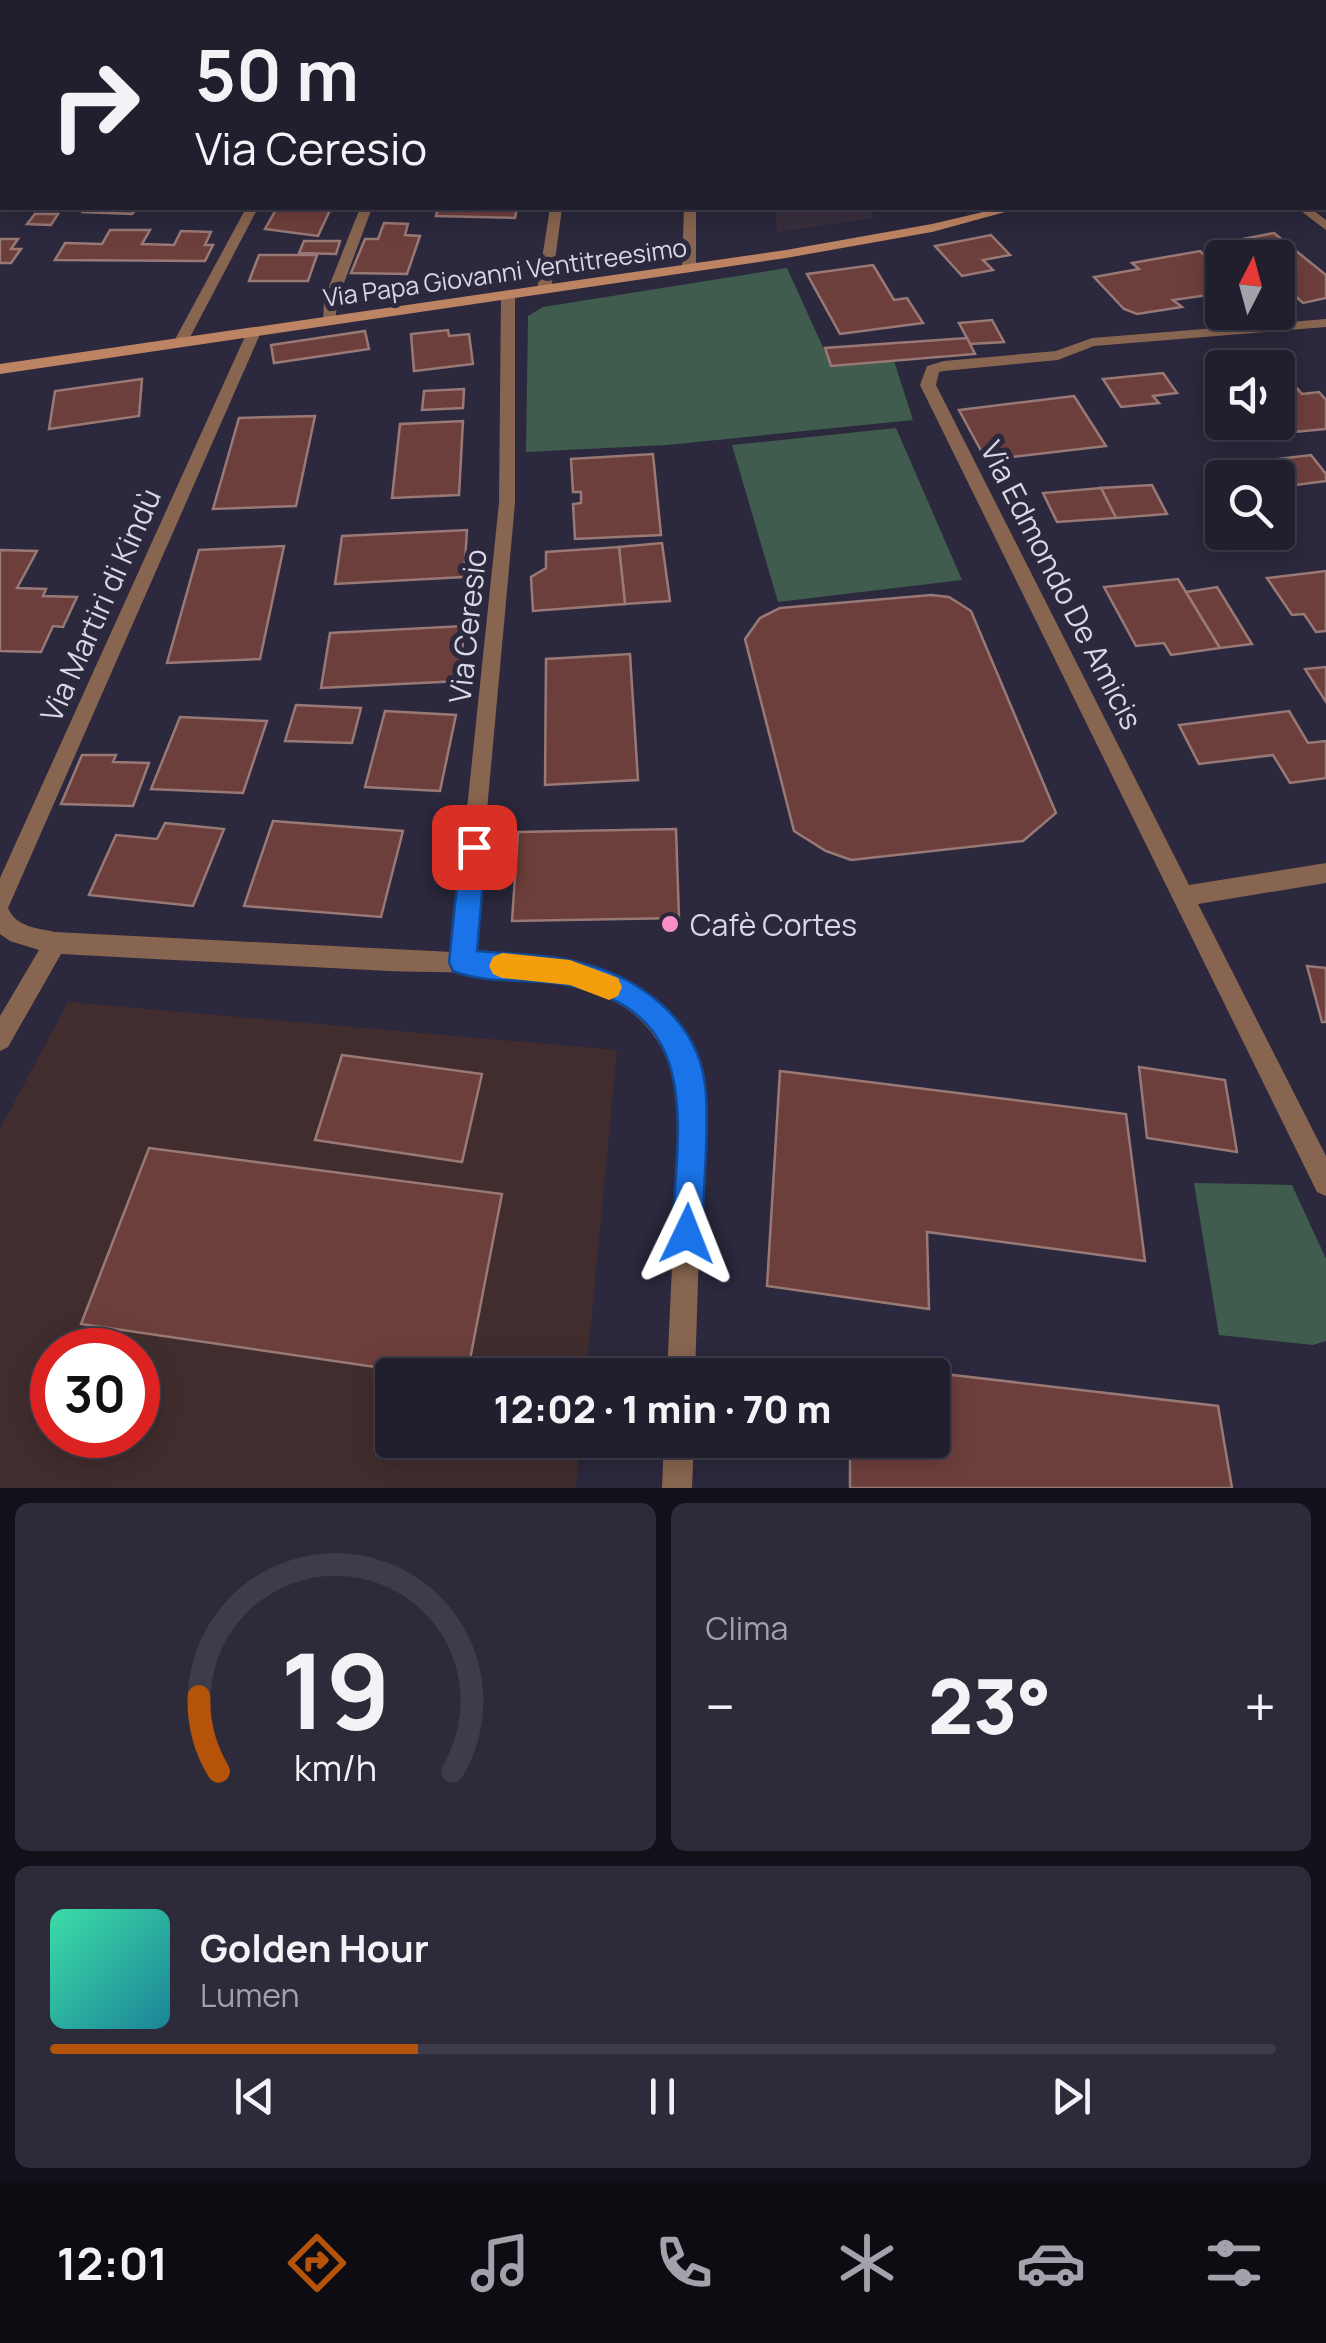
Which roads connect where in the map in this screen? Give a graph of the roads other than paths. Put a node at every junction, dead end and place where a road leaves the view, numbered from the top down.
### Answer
1 (251, 210) edge
2 (365, 210) edge
3 (556, 210) edge
4 (690, 210) edge
5 (1006, 210) edge
6 (1306, 210) edge
7 (1326, 226) edge
8 (689, 268) junction
9 (544, 290) junction
10 (508, 294) junction
11 (328, 321) junction
12 (1326, 323) edge
13 (254, 332) junction
14 (180, 343) junction
15 (0, 369) edge
16 (1326, 873) edge
17 (1184, 896) junction
18 (0, 902) edge
19 (0, 915) edge
20 (55, 943) junction
21 (462, 962) junction
22 (0, 1039) edge
23 (1326, 1183) edge
24 (682, 1358) edge
25 (678, 1458) edge
26 (677, 1488) edge

1 - 14 street
2 - 11 street
3 - 9 street
4 - 8 street
5 - 8 street, Via Papa Giovanni Ventitreesimo
6 - 7 street
8 - 9 street, Via Papa Giovanni Ventitreesimo
9 - 10 street, Via Papa Giovanni Ventitreesimo
10 - 11 street, Via Papa Giovanni Ventitreesimo
10 - 21 street, Via Ceresio
11 - 13 street, Via Papa Giovanni Ventitreesimo
12 - 17 street, Via Edmondo De Amicis
13 - 14 street, Via Papa Giovanni Ventitreesimo
13 - 18 street, Via Martiri di Kindù
14 - 15 street, Via Papa Giovanni Ventitreesimo
16 - 17 street
17 - 23 street, Via Edmondo De Amicis
19 - 20 street
20 - 21 street
20 - 22 street
21 - 24 street
25 - 26 street

